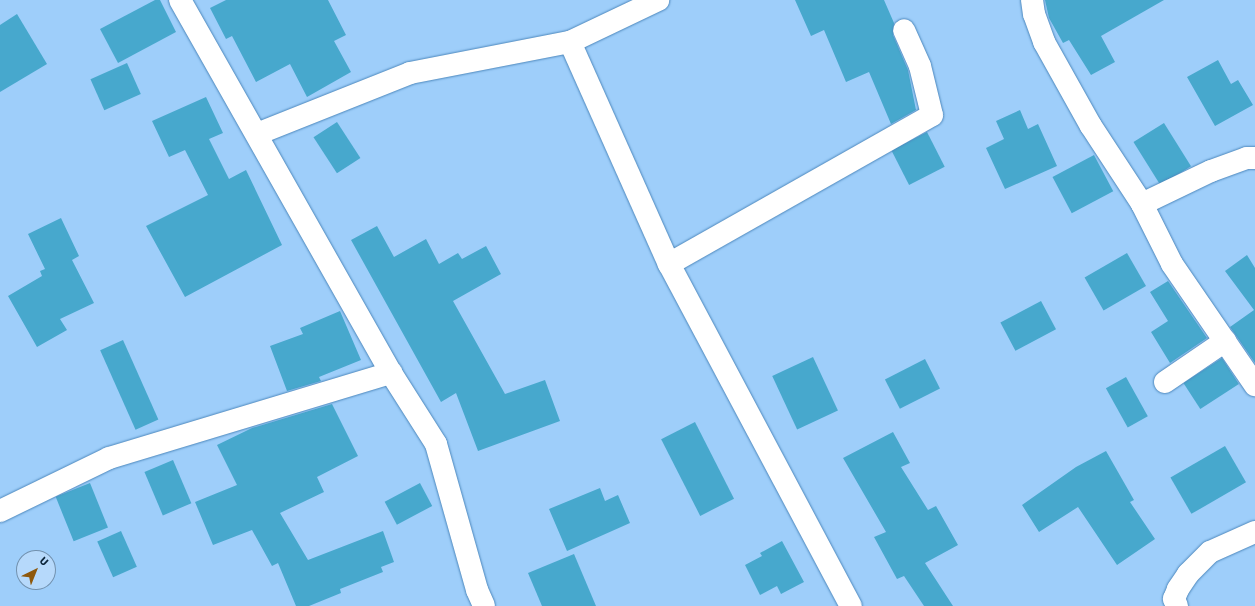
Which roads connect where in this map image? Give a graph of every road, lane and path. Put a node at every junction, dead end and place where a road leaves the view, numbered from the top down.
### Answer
1 (180, 0) edge
2 (658, 0) edge
3 (1032, 0) edge
4 (904, 30) dead end
5 (570, 42) junction
6 (256, 134) junction
7 (1255, 158) edge
8 (1142, 204) junction
9 (669, 264) junction
10 (1225, 341) junction
11 (391, 373) junction
12 (1165, 382) dead end
13 (1255, 384) edge
14 (0, 511) edge
15 (1255, 532) edge
16 (484, 606) edge
17 (851, 606) edge
18 (1177, 606) edge

1 - 6 street
2 - 5 street
3 - 8 street
4 - 9 street
5 - 6 street
5 - 9 street
6 - 11 street
7 - 8 street
8 - 10 street
9 - 17 street
10 - 12 street
10 - 13 street
11 - 14 street
11 - 16 street
15 - 18 street

